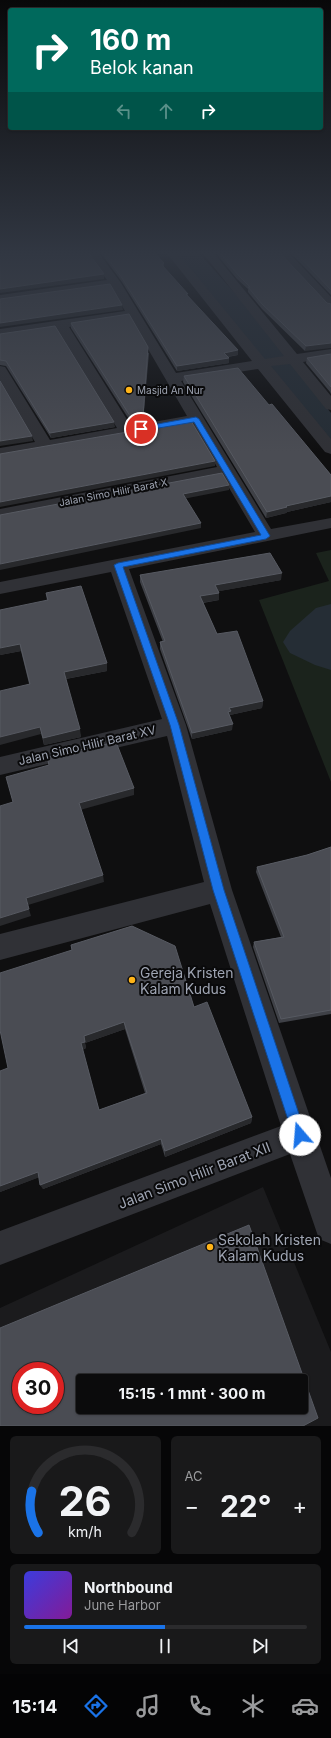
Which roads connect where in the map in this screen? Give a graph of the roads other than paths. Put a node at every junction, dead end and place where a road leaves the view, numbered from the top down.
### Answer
1 (100, 319) edge
2 (136, 319) edge
3 (226, 319) edge
4 (258, 319) edge
5 (60, 324) junction
6 (0, 333) edge
7 (331, 352) edge
8 (290, 360) junction
9 (264, 364) junction
10 (0, 370) edge
11 (171, 378) junction
12 (331, 406) edge
13 (196, 419) junction
14 (127, 431) junction
15 (45, 445) junction
16 (331, 449) edge
17 (0, 453) edge
18 (227, 470) junction
19 (0, 514) edge
20 (331, 524) edge
21 (266, 536) junction
22 (118, 565) junction
23 (0, 588) edge
24 (175, 725) junction
25 (0, 766) edge
26 (219, 890) junction
27 (0, 947) edge
28 (300, 1135) junction
29 (331, 1227) edge
30 (0, 1248) edge

1 - 5 street
2 - 11 street
3 - 9 street
4 - 8 street
5 - 6 street
5 - 14 street
7 - 8 street
8 - 9 street
8 - 12 street
9 - 11 street
9 - 16 street
10 - 15 street
11 - 13 street
13 - 14 street
13 - 18 street
14 - 15 street
15 - 17 street
18 - 19 street, Jalan Simo Hilir Barat X
18 - 21 street
20 - 21 street
21 - 22 street
22 - 23 street
22 - 24 street
24 - 25 street, Jalan Simo Hilir Barat XV
24 - 26 street
26 - 27 street
26 - 28 street
28 - 29 street
28 - 30 street, Jalan Simo Hilir Barat XII

